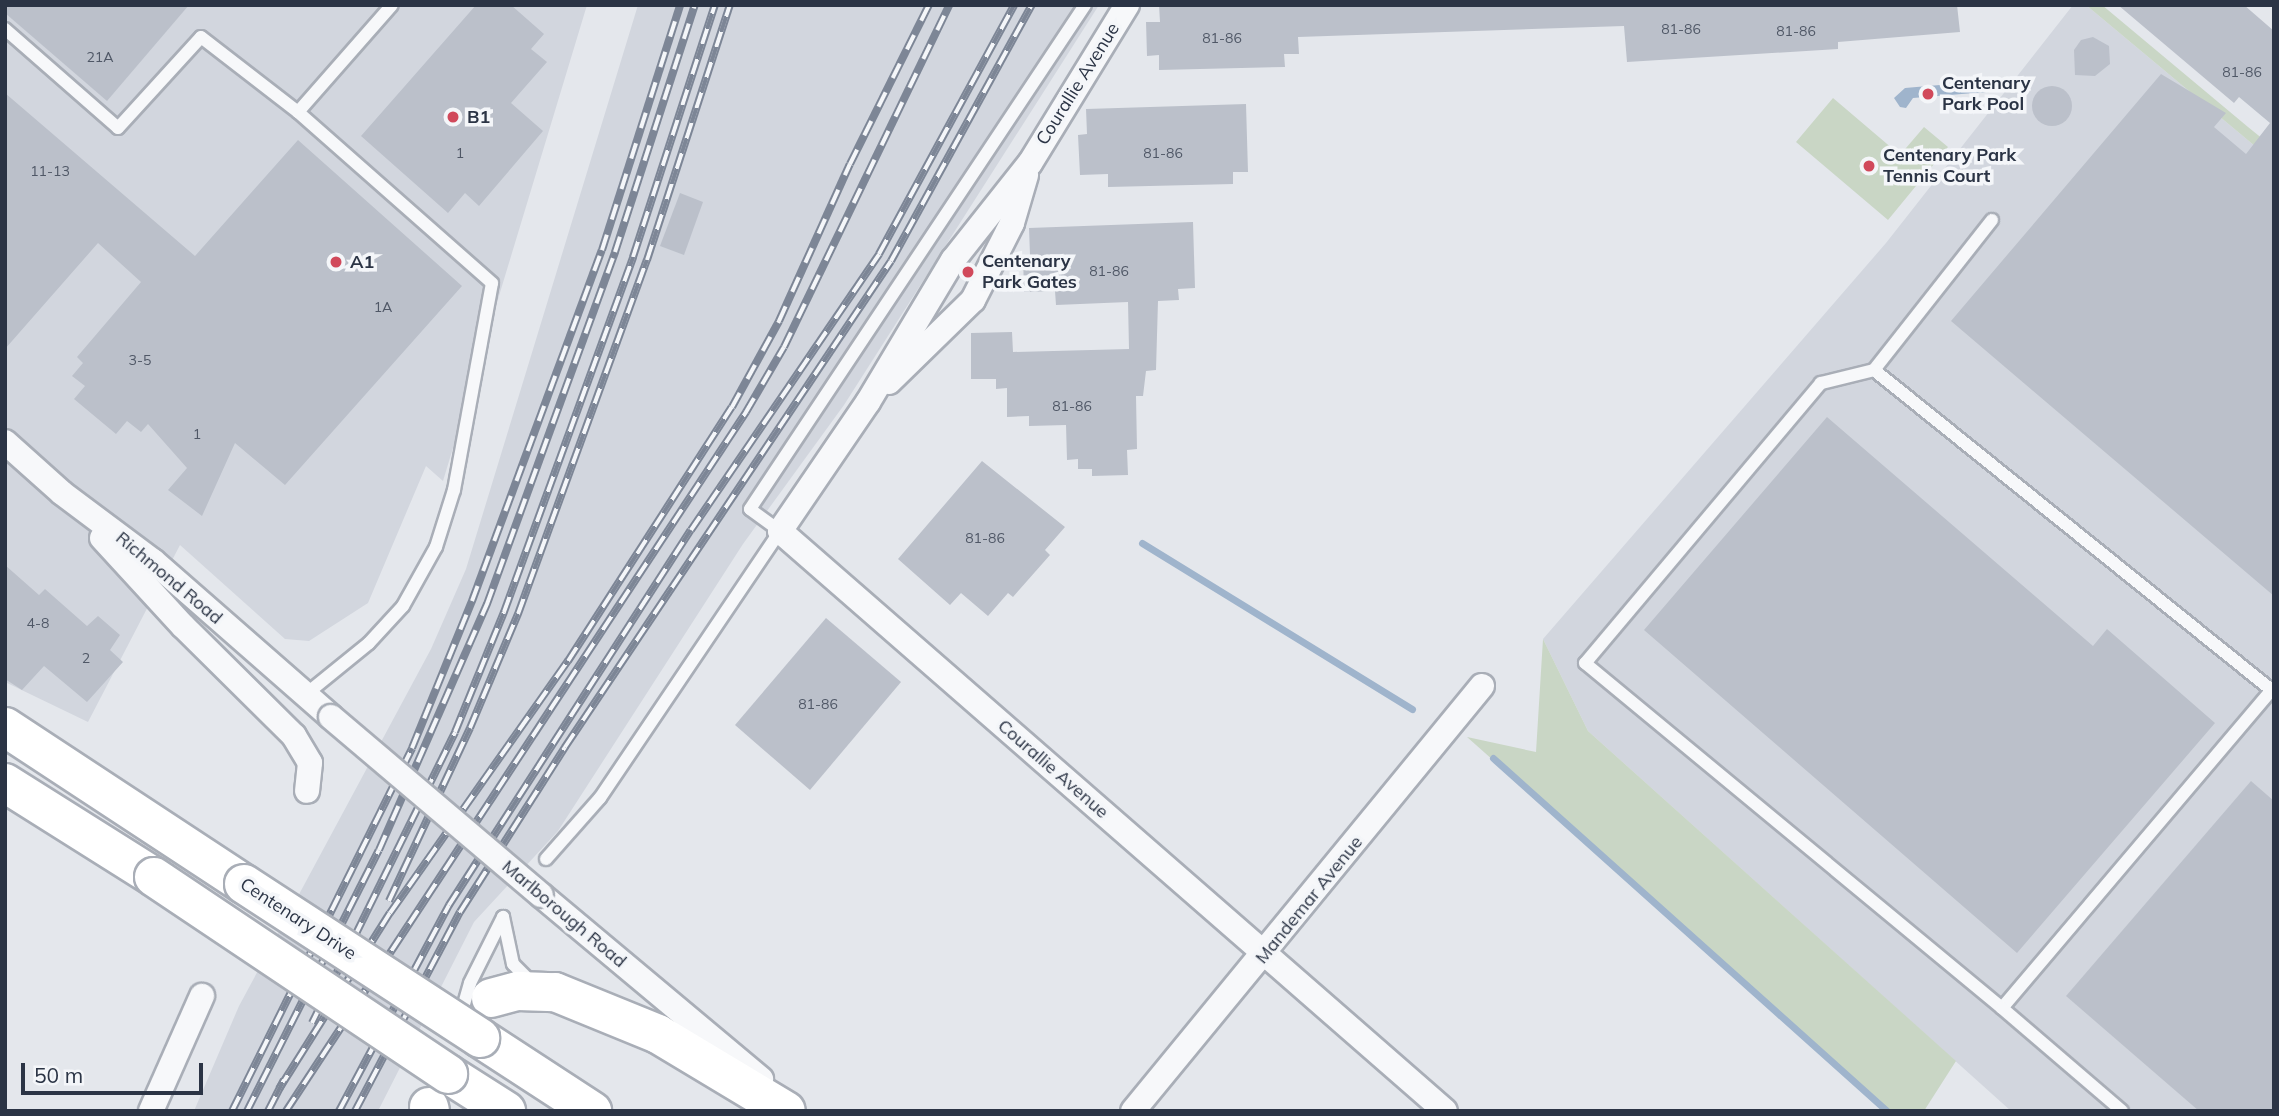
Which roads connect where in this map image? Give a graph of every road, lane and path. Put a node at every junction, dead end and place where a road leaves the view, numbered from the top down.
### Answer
1 (392, 5) edge
2 (1085, 5) edge
3 (1127, 5) edge
4 (5, 29) edge
5 (298, 112) junction
6 (1030, 163) junction
7 (1992, 220) dead end
8 (941, 279) junction
9 (973, 300) junction
10 (1874, 370) junction
11 (868, 402) junction
12 (5, 442) edge
13 (62, 493) junction
14 (780, 531) junction
15 (1482, 685) dead end
16 (2273, 691) edge
17 (305, 695) junction
18 (331, 718) joint
19 (5, 727) edge
20 (5, 783) edge
21 (307, 790) dead end
22 (546, 859) dead end
23 (1265, 955) junction
24 (555, 992) junction
25 (202, 996) dead end
26 (491, 998) dead end
27 (2002, 1008) junction
28 (459, 1022) dead end
29 (468, 1091) edge
30 (592, 1109) edge
31 (151, 1111) edge
32 (506, 1111) edge
33 (786, 1111) edge
34 (798, 1111) edge
35 (1133, 1111) edge
36 (1445, 1111) edge
37 (2122, 1111) edge

1 - 5 lane
2 - 14 lane
3 - 6 street, Courallie Avenue
4 - 5 lane
5 - 17 lane
6 - 8 street, Courallie Avenue
6 - 9 street, Courallie Avenue
7 - 10 lane
8 - 9 street
8 - 11 street, Courallie Avenue
9 - 11 street, Courallie Avenue
10 - 16 lane
10 - 27 lane
11 - 14 street, Courallie Avenue
12 - 13 street, Richmond Road
13 - 17 street, Richmond Road
13 - 21 street
14 - 22 lane
14 - 23 street, Courallie Avenue
15 - 23 street, Mandemar Avenue
16 - 27 lane
17 - 18 street, Richmond Road
18 - 34 street, Marlborough Road, bridge
19 - 30 highway, Centenary Drive, bridge
20 - 29 highway, bridge
23 - 35 street, Mandemar Avenue
23 - 36 street, Courallie Avenue
24 - 26 highway
24 - 28 lane
24 - 33 highway
25 - 31 street
27 - 37 lane
29 - 32 highway

